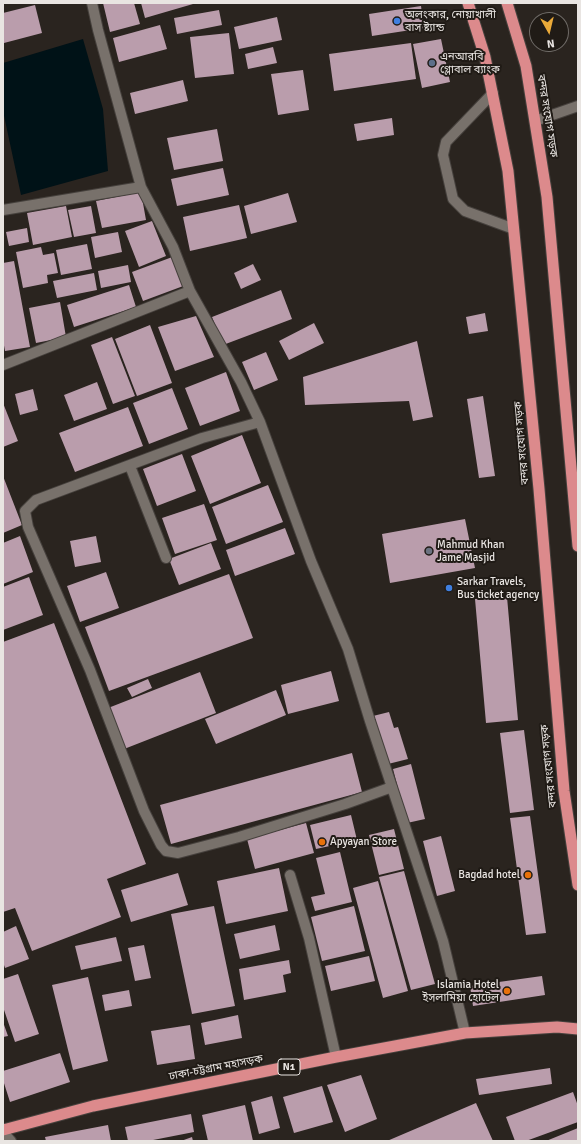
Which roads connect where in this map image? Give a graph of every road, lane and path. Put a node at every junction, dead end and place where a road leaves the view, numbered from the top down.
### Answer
1 (92, 3) edge
2 (468, 3) edge
3 (507, 3) edge
4 (493, 93) junction
5 (578, 106) edge
6 (535, 121) junction
7 (141, 188) junction
8 (3, 210) edge
9 (514, 229) junction
10 (190, 291) junction
11 (3, 365) edge
12 (260, 422) junction
13 (130, 466) junction
14 (578, 546) edge
15 (166, 558) dead end
16 (392, 787) junction
17 (290, 875) dead end
18 (578, 885) edge
19 (578, 1029) edge
20 (465, 1033) junction
21 (336, 1057) junction
22 (3, 1131) edge
23 (11, 1141) edge

1 - 7 street
2 - 4 highway, বন্দর সংযোগ সড়ক
3 - 6 highway, বন্দর সংযোগ সড়ক
4 - 9 highway, বন্দর সংযোগ সড়ক
4 - 9 street
5 - 6 street
6 - 14 highway, বন্দর সংযোগ সড়ক
7 - 8 street
7 - 10 street
9 - 18 highway, বন্দর সংযোগ সড়ক
10 - 11 street
10 - 12 street
12 - 13 street
12 - 16 street
13 - 15 street
13 - 16 street
16 - 20 street
17 - 21 street
19 - 20 highway, ঢাকা-চট্টগ্রাম মহাসড়ক / N1
20 - 21 highway, ঢাকা-চট্টগ্রাম মহাসড়ক / N1
21 - 22 highway, ঢাকা-চট্টগ্রাম মহাসড়ক / N1
22 - 23 street

